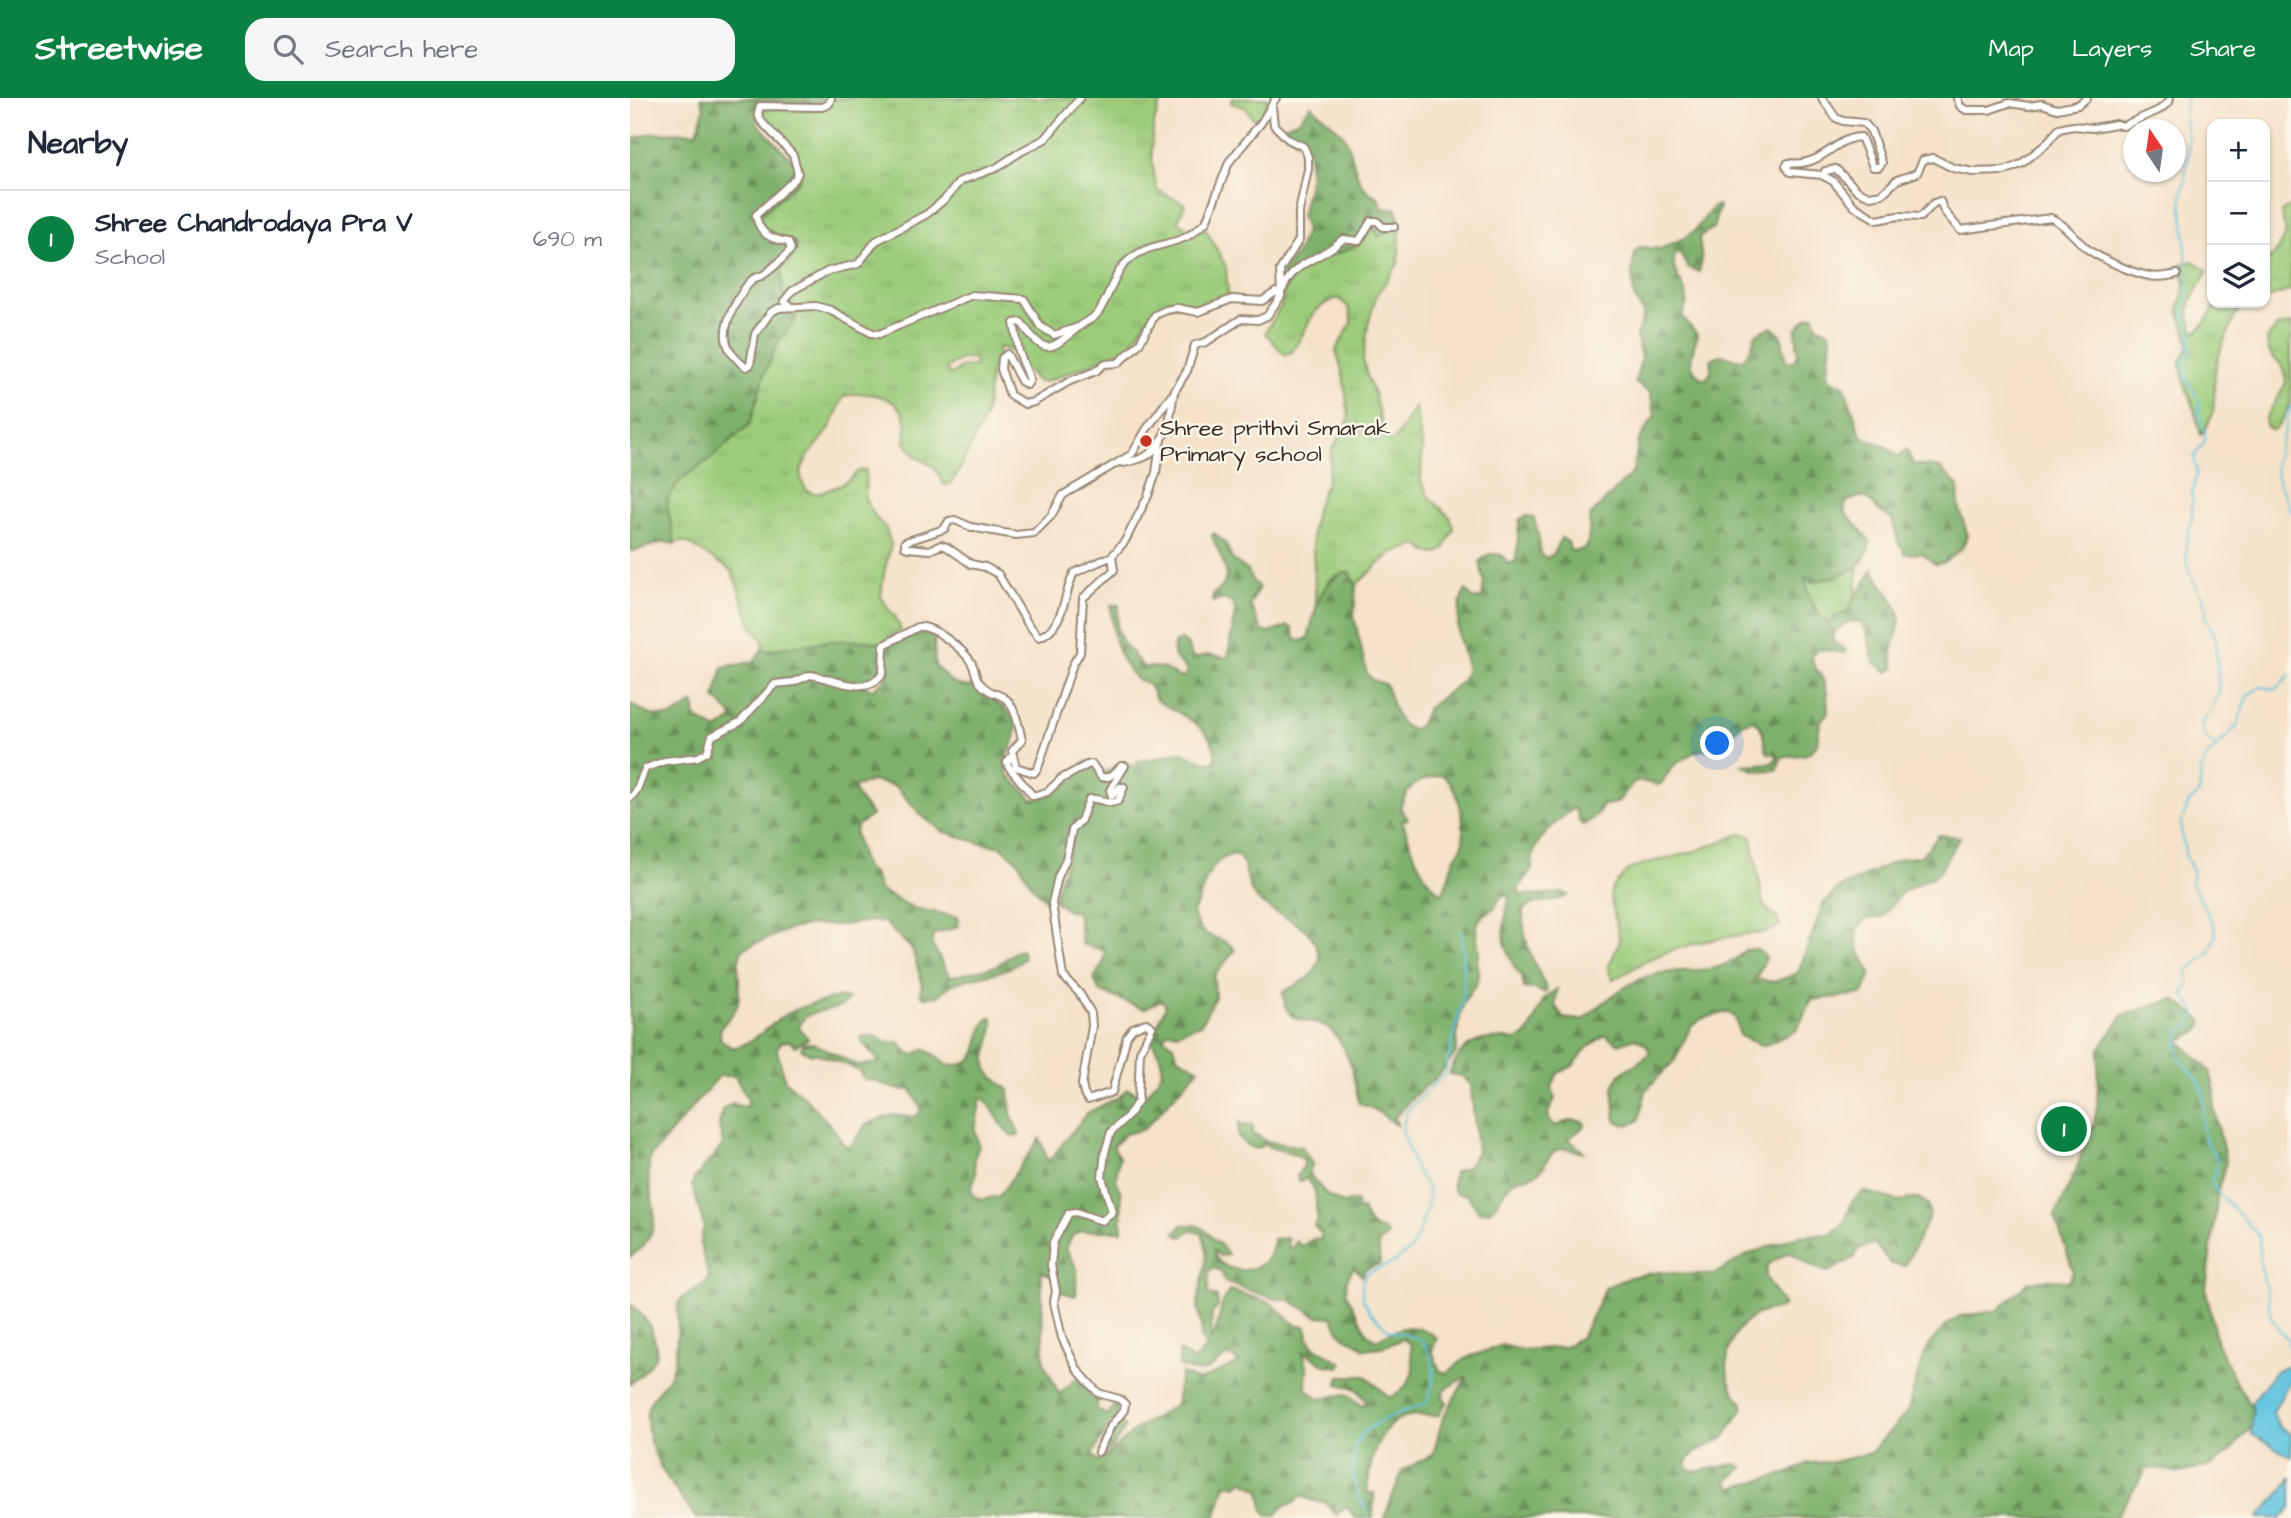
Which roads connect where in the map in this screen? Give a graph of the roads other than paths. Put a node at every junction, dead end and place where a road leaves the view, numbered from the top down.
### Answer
1 (831, 98) edge
2 (1080, 98) edge
3 (1822, 98) edge
4 (1956, 98) edge
5 (2087, 98) edge
6 (2170, 98) edge
7 (1274, 102) edge
8 (1824, 176) junction
9 (1394, 227) dead end
10 (2177, 274) dead end
11 (1280, 294) junction
12 (792, 307) junction
13 (1079, 326) junction
14 (1174, 392) junction
15 (1160, 443) junction
16 (1118, 464) junction
17 (1112, 555) junction
18 (1012, 756) junction
19 (630, 799) edge
20 (1098, 1452) dead end

1 - 12 street
2 - 12 street
3 - 8 street
4 - 5 street
6 - 8 street
7 - 11 street
7 - 13 street
8 - 10 street
9 - 11 street
11 - 13 street
11 - 14 street
12 - 13 street
14 - 15 street
14 - 16 street
15 - 16 street
15 - 17 street
16 - 17 street
17 - 18 street
18 - 19 street
18 - 20 street

